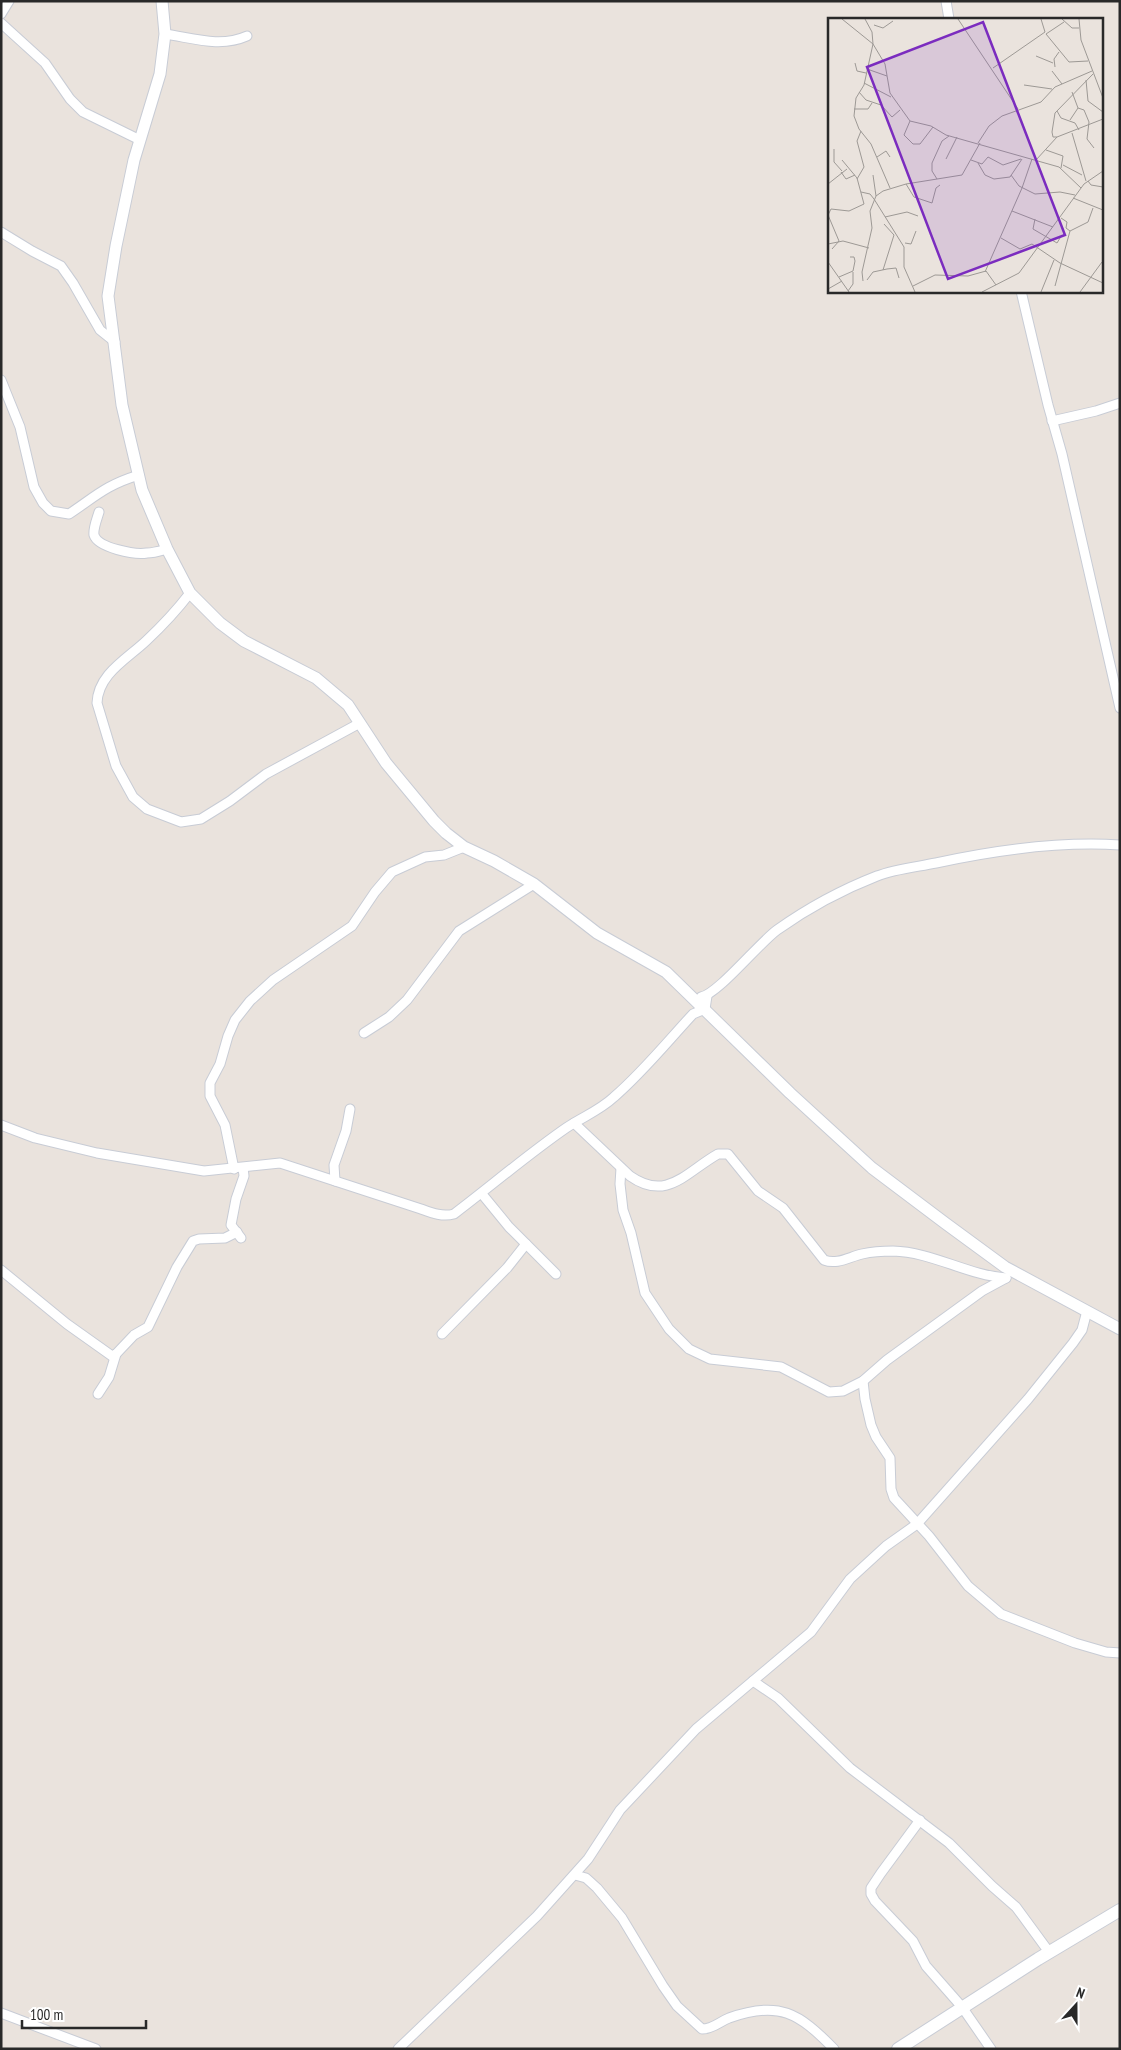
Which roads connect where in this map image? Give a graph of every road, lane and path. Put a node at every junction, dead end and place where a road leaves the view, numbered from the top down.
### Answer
1 (9, 1) edge
2 (162, 1) edge
3 (946, 1) edge
4 (1, 14) edge
5 (949, 18) edge
6 (1, 23) edge
7 (166, 34) junction
8 (247, 36) dead end
9 (140, 140) junction
10 (1, 232) edge
11 (1021, 292) edge
12 (115, 342) junction
13 (1, 380) edge
14 (1120, 403) edge
15 (1052, 421) junction
16 (139, 475) junction
17 (99, 512) dead end
18 (166, 549) junction
19 (190, 593) junction
20 (1120, 708) edge
21 (360, 724) junction
22 (1120, 845) edge
23 (464, 847) junction
24 (534, 884) junction
25 (707, 996) junction
26 (695, 999) junction
27 (705, 1008) junction
28 (364, 1032) dead end
29 (350, 1109) dead end
30 (574, 1123) junction
31 (1, 1125) edge
32 (239, 1168) junction
33 (622, 1168) junction
34 (335, 1181) junction
35 (482, 1194) junction
36 (526, 1244) junction
37 (1, 1270) edge
38 (556, 1274) dead end
39 (1026, 1277) junction
40 (1006, 1278) junction
41 (1087, 1311) junction
42 (1120, 1328) edge
43 (442, 1334) dead end
44 (116, 1354) junction
45 (864, 1381) junction
46 (98, 1394) dead end
47 (917, 1524) junction
48 (1120, 1653) edge
49 (754, 1680) junction
50 (920, 1820) junction
51 (575, 1875) junction
52 (1120, 1910) edge
53 (1049, 1952) junction
54 (962, 2007) junction
55 (1, 2013) edge
56 (96, 2049) edge
57 (398, 2049) edge
58 (834, 2049) edge
59 (898, 2049) edge
60 (991, 2049) edge

1 - 4 street
2 - 7 street
3 - 5 street
6 - 9 street
7 - 8 street
7 - 9 street
9 - 12 street
10 - 12 street
11 - 15 street
12 - 16 street
13 - 16 street
14 - 15 street
15 - 20 street
16 - 18 street
17 - 18 street
18 - 19 street
19 - 21 street
19 - 21 street
21 - 23 street
22 - 25 street
23 - 24 street
23 - 32 street
24 - 26 street
24 - 28 street
25 - 26 street
25 - 27 street
26 - 27 street
27 - 30 street
27 - 39 street
29 - 34 street
30 - 33 street
30 - 35 street
31 - 32 street
32 - 34 street
32 - 44 street
33 - 40 street
33 - 45 street
34 - 35 street
35 - 36 street
36 - 38 street
36 - 43 street
37 - 44 street
39 - 40 street
39 - 41 street
40 - 45 street
41 - 42 street
41 - 47 street
44 - 46 street
45 - 47 street
47 - 48 street
47 - 49 street
49 - 50 street
49 - 51 street
50 - 53 street
50 - 54 street
51 - 57 street
51 - 58 street
52 - 53 main road
53 - 54 main road
54 - 59 main road
54 - 60 street
55 - 56 street

